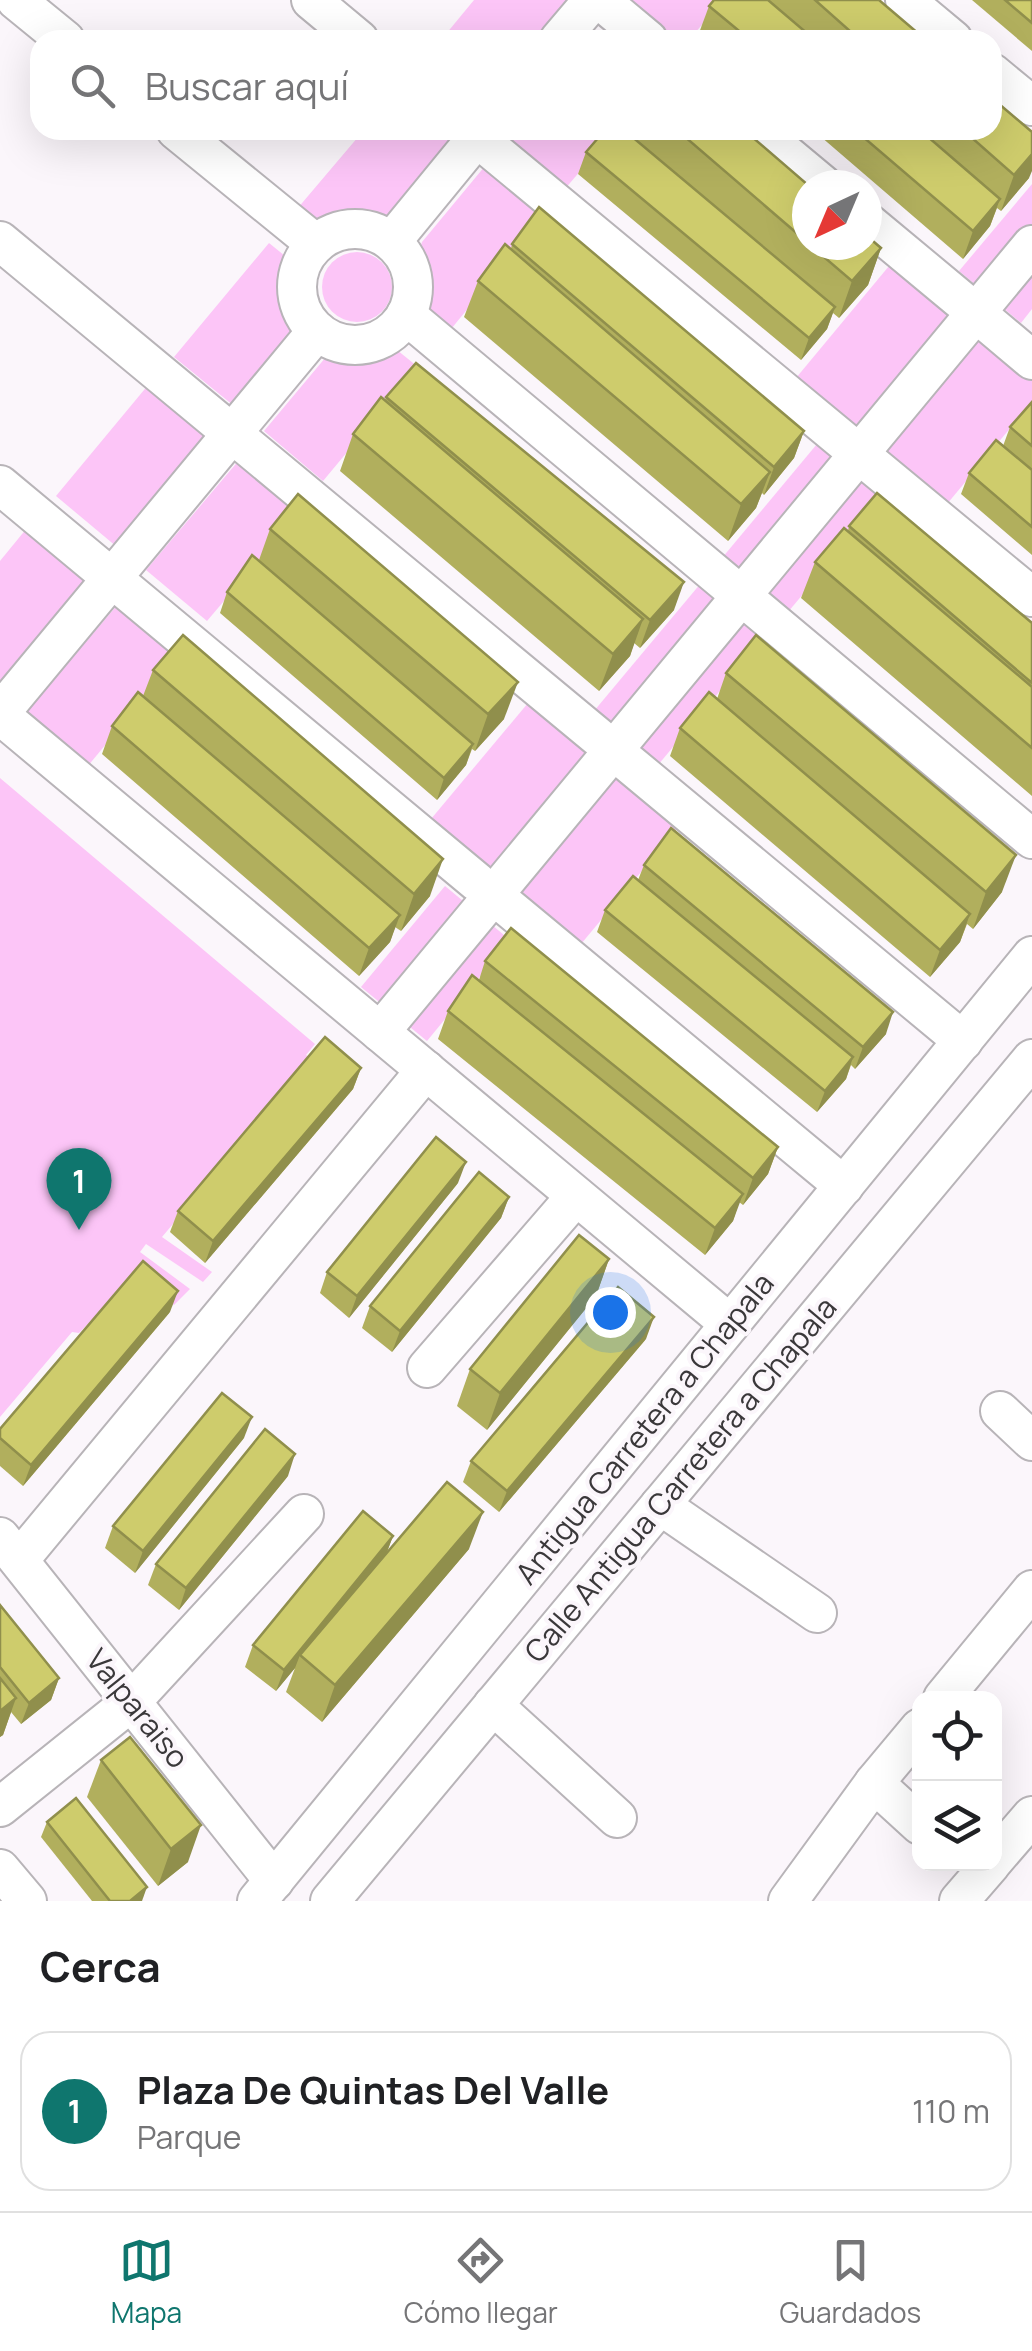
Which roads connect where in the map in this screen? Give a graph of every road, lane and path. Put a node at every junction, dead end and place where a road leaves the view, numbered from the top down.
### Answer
1 (16, 0) edge
2 (311, 0) edge
3 (597, 0) edge
4 (905, 0) edge
5 (53, 30) edge
6 (347, 30) edge
7 (568, 30) edge
8 (635, 30) edge
9 (941, 30) edge
10 (1002, 81) edge
11 (1032, 106) edge
12 (188, 140) edge
13 (470, 140) edge
14 (486, 140) edge
15 (768, 140) edge
16 (804, 170) edge
17 (882, 234) edge
18 (0, 241) edge
19 (392, 241) junction
20 (316, 244) junction
21 (1032, 245) edge
22 (406, 315) junction
23 (317, 331) junction
24 (1032, 360) edge
25 (233, 434) junction
26 (0, 486) edge
27 (112, 578) junction
28 (742, 596) junction
29 (1032, 597) edge
30 (0, 714) edge
31 (1032, 839) edge
32 (1032, 956) edge
33 (380, 1032) junction
34 (963, 1040) junction
35 (1032, 1058) edge
36 (426, 1070) junction
37 (844, 1186) junction
38 (576, 1196) junction
39 (730, 1324) junction
40 (427, 1368) dead end
41 (1000, 1410) dead end
42 (1032, 1441) edge
43 (660, 1505) junction
44 (304, 1514) dead end
45 (9, 1549) edge
46 (1032, 1590) edge
47 (817, 1613) dead end
48 (950, 1691) edge
49 (131, 1702) junction
50 (493, 1705) junction
51 (912, 1738) edge
52 (874, 1783) junction
53 (0, 1807) edge
54 (1032, 1816) edge
55 (617, 1818) dead end
56 (912, 1818) edge
57 (0, 1868) edge
58 (977, 1873) edge
59 (266, 1891) edge
60 (27, 1901) edge
61 (330, 1901) edge
62 (788, 1901) edge

1 - 5 street
2 - 6 street
3 - 7 street
3 - 8 street
4 - 9 street
10 - 11 street
12 - 20 street
13 - 19 street
14 - 29 street
15 - 16 street
17 - 24 street
18 - 25 street
19 - 20 street
19 - 22 street
20 - 23 street
21 - 28 street
22 - 23 street
22 - 28 street
23 - 25 street
25 - 27 street
25 - 34 street
26 - 27 street
27 - 30 street
27 - 37 street
28 - 31 street
28 - 33 street
30 - 33 street
32 - 34 street, Antigua Carretera a Chapala
33 - 36 street
34 - 37 street, Antigua Carretera a Chapala
35 - 43 street, Calle Antigua Carretera a Chapala
36 - 38 street
36 - 45 street
37 - 39 street, Antigua Carretera a Chapala
38 - 39 street
38 - 40 street
39 - 59 street, Antigua Carretera a Chapala
41 - 42 street
43 - 47 street
43 - 50 street, Calle Antigua Carretera a Chapala
44 - 49 street
45 - 49 street, Valparaiso
46 - 48 street
49 - 53 street
49 - 59 street, Valparaiso
50 - 55 street
50 - 61 street, Calle Antigua Carretera a Chapala
51 - 52 street
52 - 56 street
52 - 62 street
54 - 58 street
57 - 60 street

